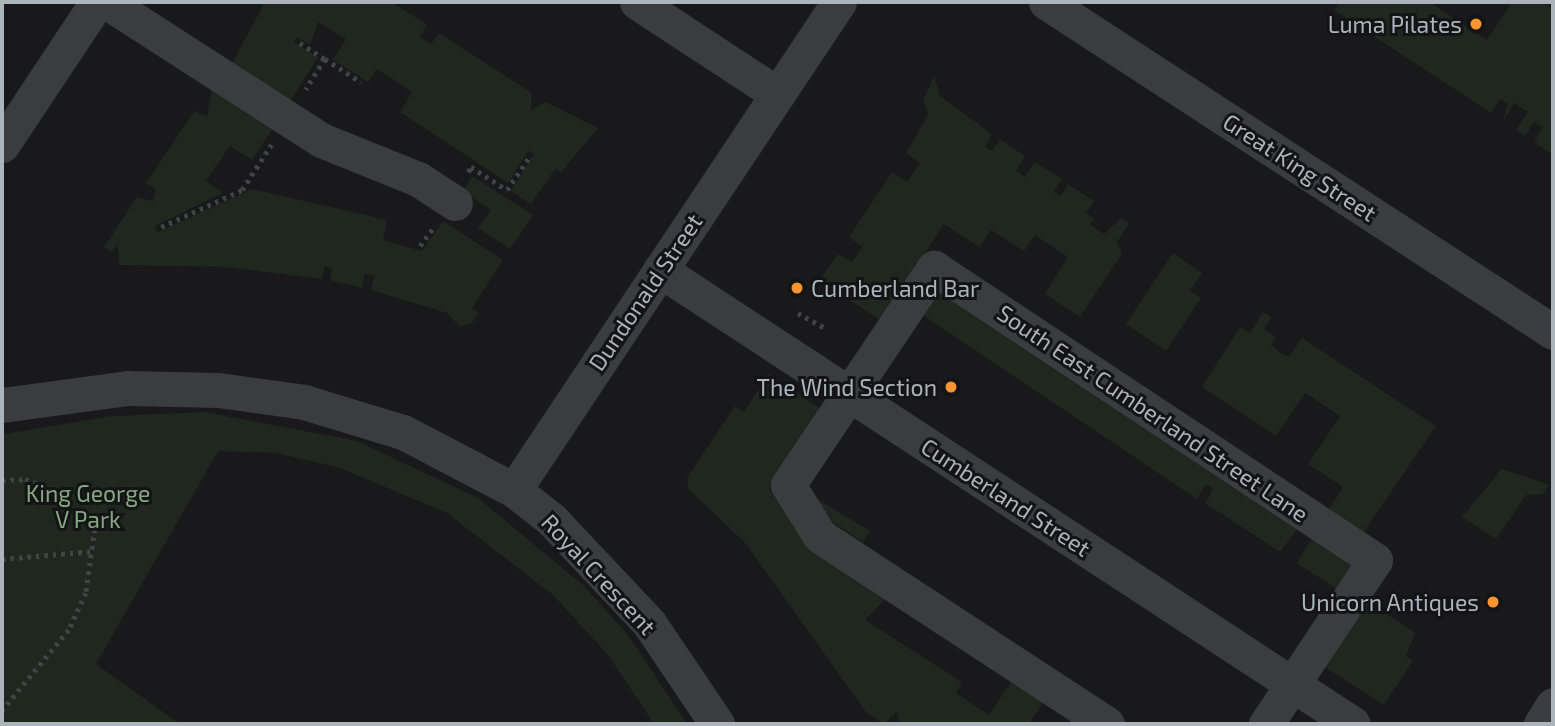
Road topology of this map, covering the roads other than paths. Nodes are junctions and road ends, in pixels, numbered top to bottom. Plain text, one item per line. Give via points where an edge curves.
1 (97, 2) edge
2 (107, 2) edge
3 (637, 2) edge
4 (839, 2) edge
5 (1046, 2) edge
6 (777, 94) junction
7 (2, 145) edge
8 (455, 203) dead end
9 (660, 270) junction
10 (1553, 332) edge
11 (849, 394) junction
12 (2, 405) edge
13 (514, 489) junction
14 (1292, 685) junction
15 (1553, 705) edge
16 (717, 724) edge
17 (1107, 724) edge
18 (1266, 724) edge
19 (1353, 724) edge
20 (1541, 724) edge

1 - 7 street
2 - 8 street via 321,139 418,179
3 - 6 street
4 - 6 street, Dundonald Street
5 - 10 street, Great King Street
6 - 9 street, Dundonald Street
9 - 11 street, Cumberland Street
9 - 13 street, Dundonald Street
11 - 14 street, Cumberland Street
11 - 14 street, South East Cumberland Street Lane via 934,268 1375,560
11 - 17 street via 788,485 820,536
12 - 13 street, Royal Crescent via 128,388 258,394 374,421
13 - 16 street, Royal Crescent via 617,586 675,658
14 - 18 street
14 - 19 street, Cumberland Street
15 - 20 street

